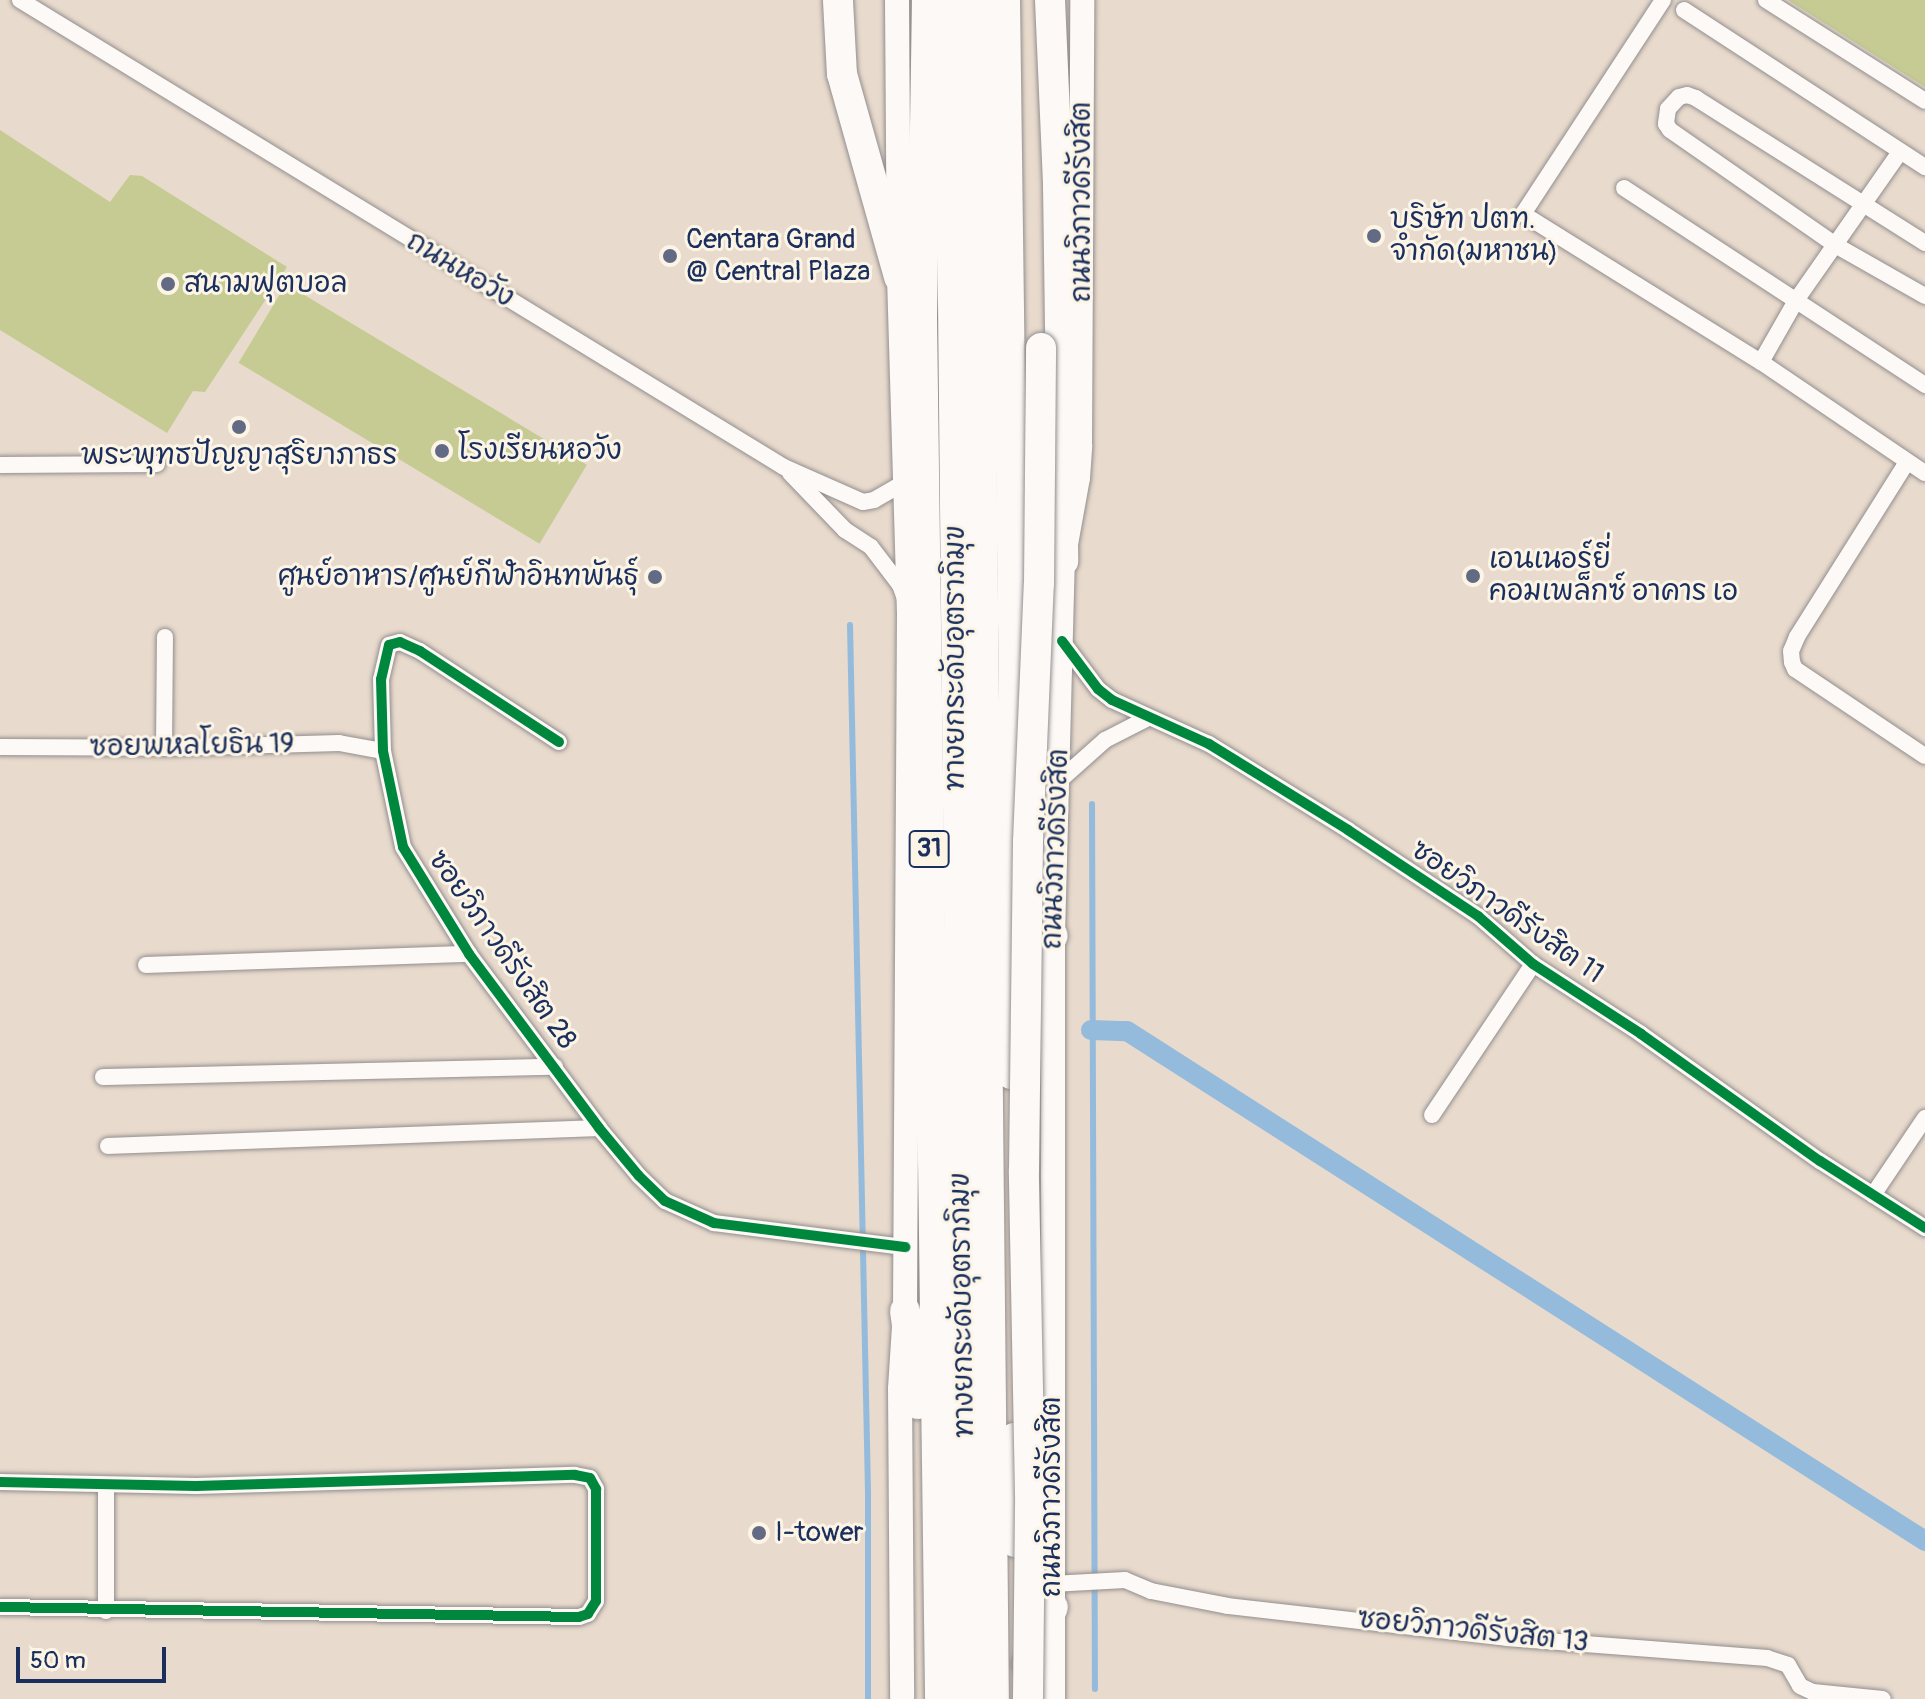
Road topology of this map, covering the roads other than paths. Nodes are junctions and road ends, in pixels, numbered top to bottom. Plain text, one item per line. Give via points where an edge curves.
1 (20, 0) edge
2 (897, 0) edge
3 (919, 0) edge
4 (927, 0) edge
5 (950, 0) edge
6 (977, 0) edge
7 (1005, 0) edge
8 (1031, 0) edge
9 (1050, 0) edge
10 (1082, 0) edge
11 (1663, 0) edge
12 (1766, 0) edge
13 (838, 1) edge
14 (1684, 10) dead end
15 (927, 99) junction
16 (1925, 101) edge
17 (1900, 152) junction
18 (1925, 167) edge
19 (1624, 188) dead end
20 (1863, 204) junction
21 (1925, 243) edge
22 (1837, 246) junction
23 (899, 277) junction
24 (1925, 296) edge
25 (1797, 299) junction
26 (1761, 362) junction
27 (1925, 385) edge
28 (1907, 462) junction
29 (157, 464) dead end
30 (0, 465) edge
31 (784, 467) junction
32 (1925, 473) edge
33 (907, 481) junction
34 (1063, 561) junction
35 (909, 612) junction
36 (165, 637) dead end
37 (1062, 641) junction
38 (1148, 718) junction
39 (559, 742) dead end
40 (0, 747) edge
41 (164, 748) junction
42 (383, 751) junction
43 (1925, 756) edge
44 (1059, 781) junction
45 (1009, 902) junction
46 (1053, 936) junction
47 (469, 954) junction
48 (1533, 964) junction
49 (146, 965) dead end
50 (555, 1067) junction
51 (103, 1077) dead end
52 (1432, 1115) dead end
53 (1925, 1118) edge
54 (599, 1128) junction
55 (108, 1146) dead end
56 (1873, 1195) junction
57 (1925, 1228) edge
58 (905, 1247) junction
59 (905, 1311) junction
60 (0, 1482) edge
61 (106, 1486) junction
62 (1052, 1595) junction
63 (0, 1607) edge
64 (106, 1611) junction
65 (1014, 1696) edge
66 (902, 1699) edge
67 (927, 1699) edge
68 (940, 1699) edge
69 (967, 1699) edge
70 (1053, 1699) edge
71 (1883, 1699) edge

1 - 31 street, ถนนหอวัง
2 - 23 main road, 31
3 - 15 highway
4 - 15 highway, 31
5 - 69 highway, ทางยกระดับอุตราภิมุข / 31
6 - 65 highway, ทางยกระดับอุตราภิมุข / 31
7 - 45 highway, ถนนวิภาวดีรังสิต via 1014,696
8 - 65 highway, bridge via 1041,348 1024,1170 1030,1494
9 - 34 highway
10 - 34 main road, ถนนวิภาวดีรังสิต via 1080,446
11 - 26 street via 1523,214
12 - 16 street
13 - 23 highway via 842,74 852,122
14 - 17 street
15 - 68 highway, 31 via 922,318
17 - 18 street
17 - 20 street
19 - 25 street
20 - 21 street
20 - 22 street
20 - 22 street via 1696,98 1679,97 1668,109 1670,130
22 - 24 street
22 - 25 street
23 - 33 main road, 31
25 - 26 street
25 - 27 street
26 - 28 street
28 - 32 street
28 - 43 street via 1791,651 1795,669
29 - 30 street
31 - 33 street, ถนนหอวัง via 863,502
31 - 35 street via 845,530 871,547 900,585
33 - 35 main road, 31
34 - 37 main road, ถนนวิภาวดีรังสิต
35 - 58 main road, 31
36 - 41 street
37 - 38 street, ซอยวิภาวดีรังสิต 11 via 1098,689
37 - 44 main road, ถนนวิภาวดีรังสิต
38 - 44 street via 1105,740
38 - 48 street, ซอยวิภาวดีรังสิต 11 via 1209,744 1348,830 1478,916
39 - 42 street, ซอยวิภาวดีรังสิต 28 via 400,642 389,645 383,660
40 - 41 street, ซอยพหลโยธิน 19
41 - 42 street, ซอยพหลโยธิน 19 via 339,743
42 - 47 street, ซอยวิภาวดีรังสิต 28 via 403,847
44 - 46 main road, ถนนวิภาวดีรังสิต
45 - 46 highway
45 - 65 highway, ถนนวิภาวดีรังสิต
46 - 62 main road, ถนนวิภาวดีรังสิต
47 - 49 street
47 - 50 street, ซอยวิภาวดีรังสิต 28
48 - 52 street
48 - 56 street, ซอยวิภาวดีรังสิต 11
50 - 51 street
50 - 54 street, ซอยวิภาวดีรังสิต 28
53 - 56 street
54 - 55 street
54 - 58 street, ซอยวิภาวดีรังสิต 28 via 639,1176 685,1212 750,1230
56 - 57 street, ซอยวิภาวดีรังสิต 11
58 - 59 main road, 31
59 - 66 main road, 31 via 900,1389
59 - 67 highway via 920,1423
60 - 61 street
61 - 64 street
61 - 64 street via 583,1476 596,1489 596,1601 588,1614 570,1618
62 - 65 highway
62 - 70 main road, ถนนวิภาวดีรังสิต
62 - 71 street, ซอยวิภาวดีรังสิต 13 via 1079,1580 1125,1580 1151,1591 1228,1606 1507,1638 1767,1658 1788,1665 1800,1686 1813,1692
63 - 64 street

